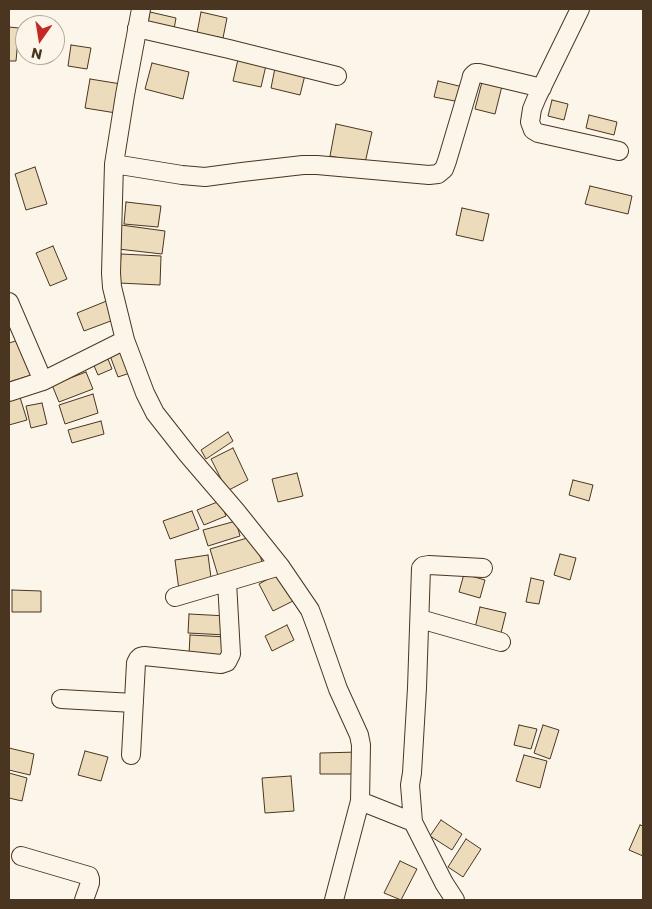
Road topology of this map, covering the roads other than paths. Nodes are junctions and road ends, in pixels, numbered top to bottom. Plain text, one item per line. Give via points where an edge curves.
1 (141, 9) edge
2 (580, 9) edge
3 (137, 28) junction
4 (337, 76) dead end
5 (542, 88) junction
6 (619, 151) dead end
7 (114, 164) junction
8 (9, 302) edge
9 (125, 340) junction
10 (43, 381) junction
11 (9, 392) edge
12 (280, 566) junction
13 (483, 568) dead end
14 (227, 582) junction
15 (175, 597) dead end
16 (420, 620) junction
17 (501, 642) dead end
18 (61, 699) dead end
19 (134, 703) junction
20 (131, 755) dead end
21 (360, 801) junction
22 (413, 822) junction
23 (21, 856) dead end
24 (85, 900) edge
25 (334, 900) edge
26 (456, 900) edge

1 - 3 street
2 - 5 street
3 - 4 street
3 - 7 street
5 - 6 street via 532,109 532,130
5 - 7 street via 475,73 447,161 438,174 317,165 205,177
7 - 9 street via 111,274
8 - 10 street
9 - 10 street
9 - 12 street via 156,413
10 - 11 street
12 - 14 street
12 - 21 street via 310,610 358,735 361,745
13 - 16 street via 423,566
14 - 15 street
14 - 19 street via 231,654 227,662 140,656 136,663
16 - 17 street
16 - 22 street via 410,786
18 - 19 street
19 - 20 street
21 - 22 street
21 - 25 street
22 - 26 street
23 - 24 street via 89,876

